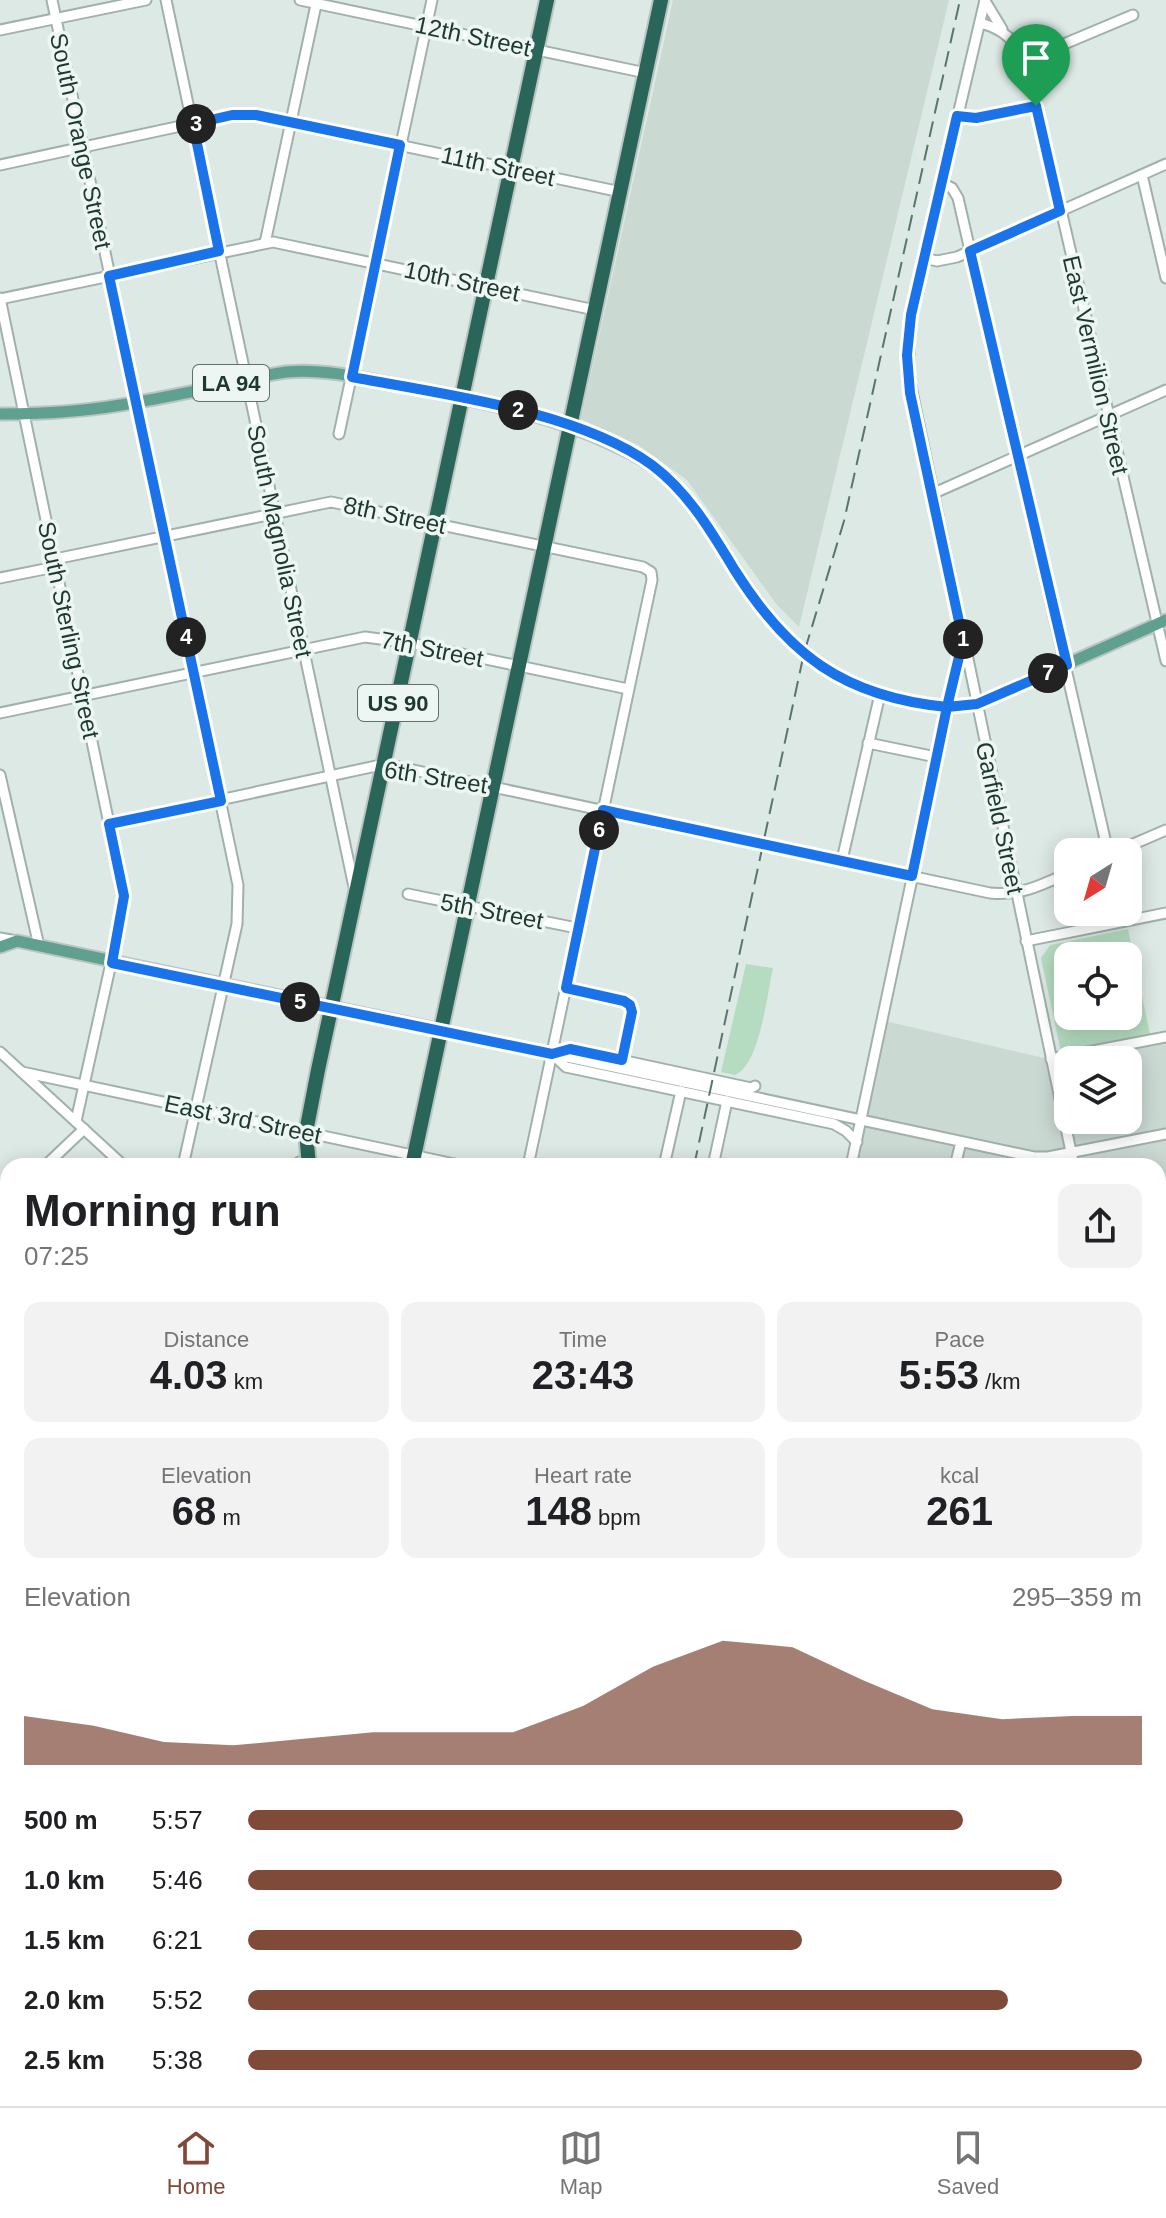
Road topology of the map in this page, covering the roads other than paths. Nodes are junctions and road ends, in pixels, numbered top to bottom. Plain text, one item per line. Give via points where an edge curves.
1 (52, 0) edge
2 (146, 0) edge
3 (166, 0) edge
4 (300, 0) edge
5 (432, 0) edge
6 (547, 0) edge
7 (661, 0) edge
8 (985, 1) edge
9 (317, 2) edge
10 (1133, 15) dead end
11 (56, 19) junction
12 (980, 23) junction
13 (426, 26) junction
14 (1002, 29) junction
15 (0, 30) edge
16 (536, 50) junction
17 (1026, 60) junction
18 (646, 73) junction
19 (1036, 106) junction
20 (957, 116) junction
21 (290, 122) junction
22 (193, 124) junction
23 (400, 145) junction
24 (82, 149) junction
25 (1166, 164) edge
26 (0, 165) edge
27 (511, 168) junction
28 (1142, 175) junction
29 (941, 183) junction
30 (621, 192) junction
31 (1060, 211) junction
32 (265, 243) junction
33 (219, 251) junction
34 (970, 251) junction
35 (924, 258) junction
36 (375, 263) junction
37 (109, 276) junction
38 (1166, 278) edge
39 (486, 286) junction
40 (0, 298) edge
41 (595, 310) junction
42 (352, 377) junction
43 (247, 380) junction
44 (1166, 390) edge
45 (462, 398) junction
46 (136, 402) junction
47 (0, 414) edge
48 (24, 414) junction
49 (1108, 415) junction
50 (570, 426) junction
51 (339, 434) dead end
52 (1018, 456) junction
53 (932, 494) junction
54 (275, 513) junction
55 (435, 524) junction
56 (164, 536) junction
57 (545, 546) junction
58 (55, 563) junction
59 (0, 578) edge
60 (1162, 622) edge
61 (963, 640) junction
62 (410, 643) junction
63 (303, 650) junction
64 (1166, 661) edge
65 (1067, 665) junction
66 (519, 666) junction
67 (193, 671) junction
68 (628, 689) junction
69 (880, 694) junction
70 (83, 695) junction
71 (977, 704) junction
72 (947, 707) junction
73 (0, 713) edge
74 (868, 743) junction
75 (936, 757) junction
76 (385, 764) junction
77 (0, 775) edge
78 (330, 778) junction
79 (493, 786) junction
80 (221, 801) junction
81 (603, 810) junction
82 (109, 824) junction
83 (1166, 830) edge
84 (1105, 838) edge
85 (1142, 840) edge
86 (842, 860) junction
87 (912, 876) junction
88 (1054, 879) edge
89 (355, 894) junction
90 (408, 894) dead end
91 (1016, 894) junction
92 (467, 906) junction
93 (1166, 913) edge
94 (577, 928) junction
95 (0, 938) edge
96 (17, 941) junction
97 (1026, 941) junction
98 (39, 946) junction
99 (0, 947) edge
100 (112, 963) junction
101 (222, 986) junction
102 (566, 988) junction
103 (331, 1008) junction
104 (441, 1030) junction
105 (1166, 1037) edge
106 (0, 1052) edge
107 (552, 1054) junction
108 (1051, 1059) junction
109 (622, 1060) junction
110 (22, 1072) junction
111 (84, 1085) junction
112 (755, 1086) dead end
113 (681, 1091) junction
114 (727, 1101) junction
115 (195, 1109) junction
116 (76, 1121) junction
117 (861, 1121) junction
118 (84, 1129) junction
119 (306, 1132) junction
120 (1166, 1134) edge
121 (857, 1142) junction
122 (961, 1142) junction
123 (1071, 1153) junction
124 (53, 1158) edge
125 (115, 1158) edge
126 (185, 1158) edge
127 (303, 1158) edge
128 (403, 1158) edge
129 (415, 1158) edge
130 (530, 1158) edge
131 (666, 1158) edge
132 (715, 1158) edge
133 (853, 1158) edge
134 (957, 1158) edge
135 (1072, 1158) edge

1 - 11 street, South Orange Street
2 - 11 street
3 - 22 street, South Magnolia Street
4 - 9 street, 12th Street
5 - 13 street
6 - 16 highway, US 90
7 - 18 highway
8 - 12 street, Garfield Street
8 - 14 street, East Vermilion Street
9 - 13 street, 12th Street
9 - 21 street
10 - 17 street
11 - 15 street
11 - 24 street, South Orange Street
12 - 14 street
12 - 20 street, Garfield Street
13 - 16 street, 12th Street
13 - 23 street
14 - 17 street, East Vermilion Street
16 - 18 street, 12th Street
16 - 27 highway, US 90
17 - 19 street, East Vermilion Street
18 - 30 highway
19 - 20 street via 976,118
19 - 31 street, East Vermilion Street
20 - 29 street, Garfield Street
21 - 22 street, 11th Street via 242,114
21 - 23 street, 11th Street
21 - 32 street
22 - 24 street, 11th Street
22 - 33 street, South Magnolia Street
23 - 27 street, 11th Street
23 - 36 street
24 - 26 street, 11th Street
24 - 37 street, South Orange Street
25 - 28 street
27 - 30 street, 11th Street
27 - 39 highway, US 90
28 - 31 street
28 - 38 street
29 - 34 street via 956,192
29 - 35 street, Garfield Street
30 - 41 highway
31 - 34 street
31 - 49 street, East Vermilion Street
32 - 33 street, 10th Street
32 - 36 street, 10th Street
33 - 37 street, 10th Street
33 - 43 street, South Magnolia Street
34 - 35 street via 943,261
34 - 52 street
35 - 53 street, Garfield Street via 907,355
36 - 39 street, 10th Street
36 - 42 street
37 - 40 street, 10th Street
37 - 46 street, South Orange Street
39 - 41 street, 10th Street
39 - 45 highway, US 90
40 - 48 street, South Sterling Street
41 - 50 highway
42 - 43 main road, LA 94 via 312,371
42 - 45 main road, LA 94
42 - 51 street
43 - 46 main road, LA 94
43 - 54 street, South Magnolia Street
44 - 49 street
45 - 50 main road
45 - 55 highway, US 90
46 - 48 main road, LA 94
46 - 56 street, South Orange Street
47 - 48 main road, LA 94
48 - 58 street, South Sterling Street
49 - 52 street
49 - 60 street, East Vermilion Street
50 - 57 highway
50 - 69 main road via 638,457 670,480 782,634 834,675
52 - 53 street
52 - 65 street
53 - 61 street, Garfield Street
54 - 55 street, 8th Street via 331,502
54 - 56 street, 8th Street
54 - 63 street, South Magnolia Street
55 - 57 street, 8th Street
55 - 62 highway, US 90
56 - 58 street, 8th Street
56 - 67 street, South Orange Street
57 - 66 highway
57 - 68 street, 8th Street via 651,572
58 - 59 street, 8th Street
58 - 70 street, South Sterling Street
60 - 64 street, East Vermilion Street
60 - 65 main road
61 - 71 street, Garfield Street
61 - 72 street
62 - 63 street, 7th Street via 365,637
62 - 66 street, 7th Street
62 - 76 highway, US 90
63 - 67 street, 7th Street
63 - 78 street, South Magnolia Street
65 - 71 main road
65 - 84 street
66 - 68 street, 7th Street
66 - 79 highway
67 - 70 street, 7th Street
67 - 80 street, South Orange Street
68 - 81 street
69 - 72 main road
69 - 74 street
70 - 73 street, 7th Street
70 - 82 street, South Sterling Street
71 - 72 main road
71 - 91 street, Garfield Street
72 - 75 street
74 - 75 street
74 - 86 street
75 - 87 street
76 - 78 street, 6th Street
76 - 79 street, 6th Street
76 - 89 highway, US 90
77 - 98 street
78 - 80 street, 6th Street
78 - 89 street, South Magnolia Street
79 - 81 street, 6th Street
79 - 92 highway
80 - 82 street, 6th Street
80 - 101 street, South Orange Street via 239,909
81 - 86 street, 6th Street
81 - 94 street
82 - 100 street, South Sterling Street via 124,896
83 - 85 street
86 - 87 street, 6th Street
87 - 91 street, 6th Street
87 - 117 street
88 - 91 street
89 - 103 highway, US 90
90 - 92 street, 5th Street
91 - 97 street, Garfield Street
92 - 94 street, 5th Street
92 - 104 highway
93 - 97 street
94 - 102 street
95 - 96 street
96 - 98 main road
96 - 99 main road
97 - 108 street, Garfield Street
98 - 100 main road
100 - 101 main road
100 - 111 street, South Sterling Street
101 - 103 main road
101 - 115 street, South Orange Street
102 - 107 street
102 - 109 street via 630,1005
103 - 104 main road
103 - 119 highway, US 90
104 - 107 street
104 - 129 highway
105 - 108 street
106 - 110 street
107 - 109 street via 570,1049
107 - 113 street via 566,1067
107 - 117 street
107 - 130 street
108 - 123 street, Garfield Street
109 - 112 street
110 - 111 street, East 3rd Street
110 - 116 street
111 - 115 street, East 3rd Street
111 - 116 street, South Sterling Street
113 - 114 street
113 - 131 street
114 - 121 street via 834,1124
114 - 132 street
115 - 119 street, East 3rd Street
115 - 126 street, South Orange Street
116 - 118 street
117 - 121 street
117 - 122 street
118 - 124 street
118 - 125 street
119 - 127 highway, US 90
119 - 128 street, East 3rd Street
120 - 123 street
121 - 133 street
122 - 123 street via 1038,1158
122 - 134 street
123 - 135 street, Garfield Street

